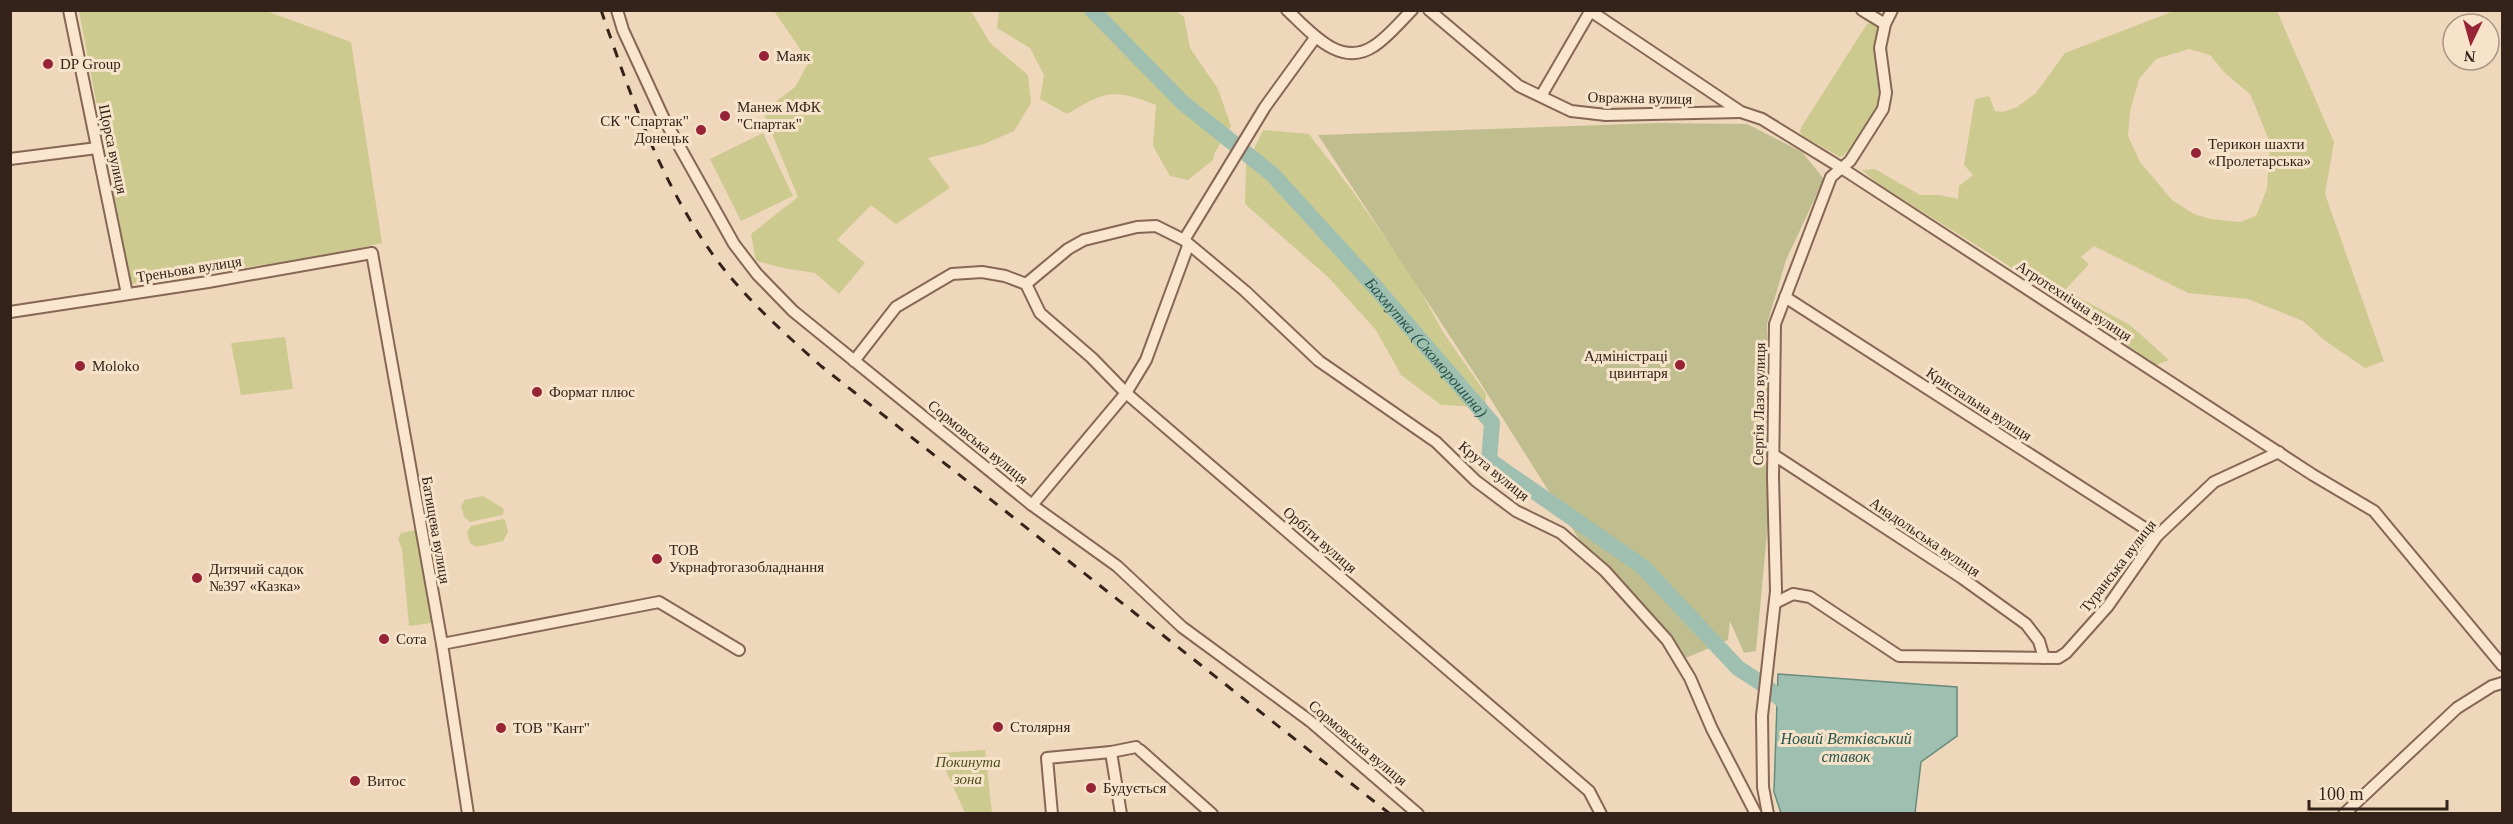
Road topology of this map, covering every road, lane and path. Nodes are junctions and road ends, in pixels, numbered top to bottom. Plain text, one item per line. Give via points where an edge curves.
1 (69, 10) edge
2 (617, 10) edge
3 (1287, 10) edge
4 (1412, 10) edge
5 (1429, 10) edge
6 (1862, 10) edge
7 (1892, 10) edge
8 (1590, 11) edge
9 (1885, 24) junction
10 (1312, 34) junction
11 (1541, 96) junction
12 (1741, 112) junction
13 (97, 148) junction
14 (10, 159) edge
15 (1840, 167) junction
16 (1186, 243) junction
17 (372, 253) joint
18 (1026, 284) junction
19 (127, 294) junction
20 (1785, 297) junction
21 (10, 312) edge
22 (854, 361) junction
23 (1126, 393) junction
24 (2279, 452) junction
25 (1774, 455) junction
26 (1032, 505) junction
27 (2157, 536) junction
28 (1775, 603) junction
29 (442, 644) junction
30 (739, 650) dead end
31 (2044, 658) junction
32 (2502, 665) edge
33 (2502, 683) edge
34 (1111, 752) junction
35 (468, 813) edge
36 (1052, 813) edge
37 (1120, 813) edge
38 (1212, 813) edge
39 (1418, 813) edge
40 (1601, 813) edge
41 (1756, 813) edge
42 (1768, 813) edge
43 (2344, 813) edge

1 - 13 street, Щорса вулиця
2 - 22 street, Сормовська вулиця via 663,119 734,244 780,299
3 - 10 street
4 - 10 street via 1364,52 1346,53
5 - 11 street, Овражна вулиця via 1520,86
6 - 9 street
7 - 9 street, Сергія Лазо вулиця
8 - 11 street
8 - 12 street, Агротехнічна вулиця
9 - 15 street, Сергія Лазо вулиця via 1880,48 1886,93 1883,109 1850,161
10 - 16 street
11 - 12 street, Овражна вулиця via 1571,111 1606,115
12 - 15 street, Агротехнічна вулиця via 1762,119
13 - 14 street
13 - 19 street, Щорса вулиця
15 - 20 street, Сергія Лазо вулиця via 1831,177
15 - 24 street, Агротехнічна вулиця
16 - 18 street, Крута вулиця via 1156,225 1084,240
16 - 23 street via 1146,360
16 - 41 street, Крута вулиця via 1245,291 1319,361 1436,442 1476,481 1516,511 1561,533 1605,571 1667,640 1690,678
17 - 19 street, Треньова вулиця
17 - 29 street, Батищева вулиця
18 - 22 street via 1005,276 952,274 896,307
18 - 23 street, Орбіти вулиця via 1040,313
19 - 21 street, Треньова вулиця
20 - 25 street, Сергія Лазо вулиця via 1775,324
20 - 27 street, Кристальна вулиця
22 - 26 street, Сормовська вулиця
23 - 26 street
23 - 40 street, Орбіти вулиця via 1589,791
24 - 27 street, Туранська вулиця via 2214,482
24 - 32 street, Агротехнічна вулиця via 2374,511
25 - 28 street, Сергія Лазо вулиця
25 - 31 street, Анадольська вулиця via 2026,624 2039,641
26 - 39 street, Сормовська вулиця via 1117,566 1182,627 1310,721
27 - 31 street, Туранська вулиця via 2108,606 2066,653 2058,658
28 - 31 street via 1793,594 1810,597 1899,656
28 - 42 street, Сергія Лазо вулиця via 1762,716 1762,787
29 - 30 street via 659,602
29 - 35 street, Батищева вулиця
33 - 43 street via 2457,708
34 - 36 street via 1047,758
34 - 37 street
34 - 38 street via 1138,748

